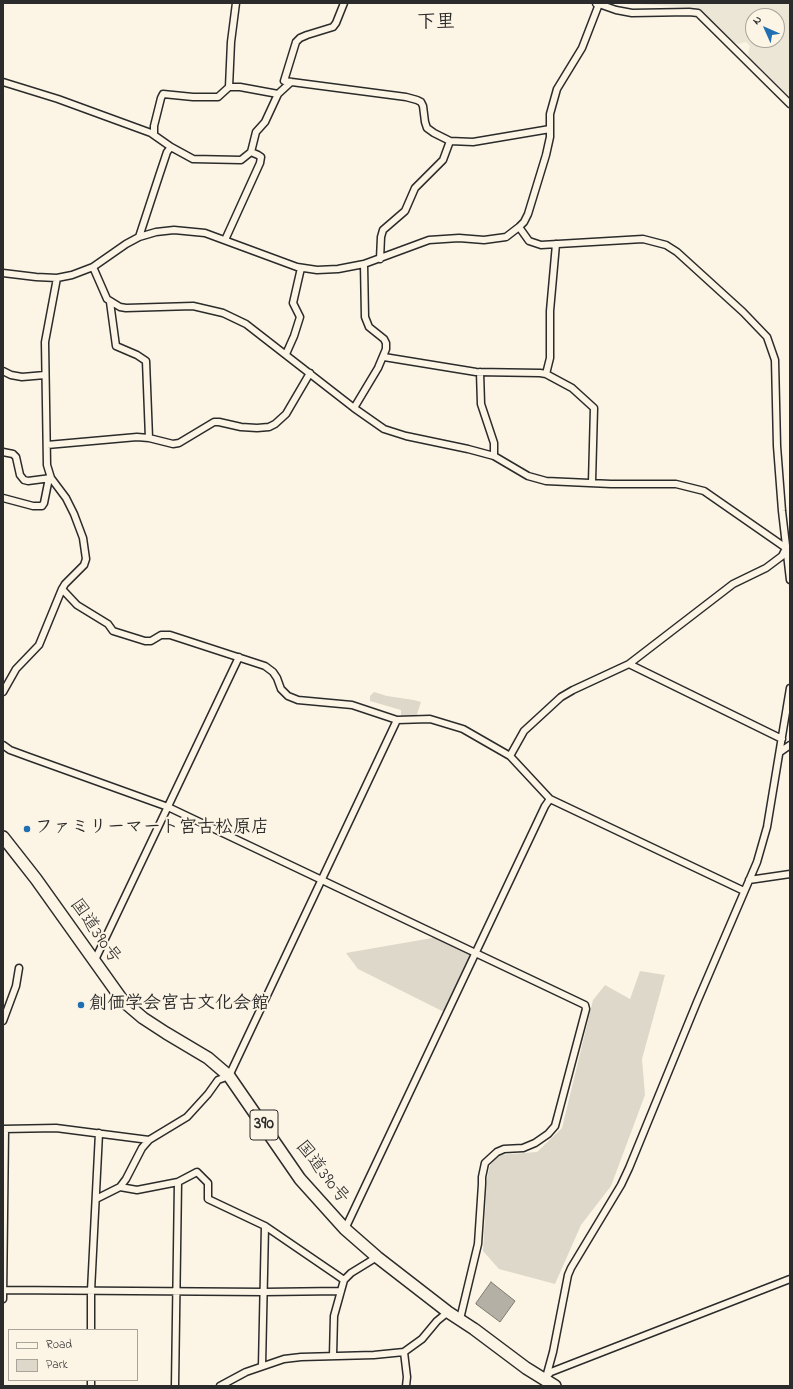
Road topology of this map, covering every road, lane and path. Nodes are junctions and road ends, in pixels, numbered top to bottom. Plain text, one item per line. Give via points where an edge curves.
1 (236, 3) edge
2 (344, 3) edge
3 (598, 3) edge
4 (3, 82) edge
5 (291, 82) junction
6 (229, 87) junction
7 (278, 94) junction
8 (790, 104) edge
9 (550, 129) junction
10 (154, 134) junction
11 (450, 141) junction
12 (171, 147) junction
13 (251, 152) junction
14 (519, 227) junction
15 (140, 237) junction
16 (225, 240) junction
17 (556, 244) junction
18 (380, 259) junction
19 (364, 264) junction
20 (93, 267) junction
21 (302, 268) junction
22 (3, 273) edge
23 (57, 278) junction
24 (110, 302) junction
25 (286, 354) junction
26 (384, 357) junction
27 (3, 371) edge
28 (480, 372) junction
29 (310, 373) junction
30 (546, 374) junction
31 (45, 375) junction
32 (354, 408) junction
33 (149, 438) junction
34 (47, 445) junction
35 (3, 452) edge
36 (494, 456) junction
37 (50, 478) junction
38 (592, 482) junction
39 (3, 498) edge
40 (788, 551) edge
41 (790, 580) edge
42 (62, 589) junction
43 (239, 657) junction
44 (629, 664) junction
45 (790, 688) edge
46 (3, 692) edge
47 (398, 720) junction
48 (782, 739) junction
49 (3, 745) edge
50 (790, 745) edge
51 (780, 752) junction
52 (510, 756) junction
53 (550, 799) junction
54 (168, 807) junction
55 (3, 837) edge
56 (3, 845) edge
57 (17, 853) junction
58 (790, 874) edge
59 (321, 880) junction
60 (749, 880) junction
61 (744, 891) junction
62 (476, 953) junction
63 (94, 962) junction
64 (19, 968) dead end
65 (3, 1021) edge
66 (229, 1076) junction
67 (4, 1129) edge
68 (99, 1133) junction
69 (149, 1140) junction
70 (178, 1182) junction
71 (120, 1187) junction
72 (96, 1199) junction
73 (265, 1226) junction
74 (345, 1229) junction
75 (376, 1257) junction
76 (790, 1279) edge
77 (344, 1280) junction
78 (3, 1290) edge
79 (91, 1291) junction
80 (341, 1291) junction
81 (178, 1292) junction
82 (264, 1292) junction
83 (3, 1299) edge
84 (448, 1312) junction
85 (460, 1319) junction
86 (91, 1329) edge
87 (404, 1352) junction
88 (334, 1356) junction
89 (262, 1366) junction
90 (545, 1381) junction
91 (175, 1386) edge
92 (220, 1386) edge
93 (406, 1386) edge
94 (555, 1386) edge

1 - 6 street
2 - 5 street via 333,27 307,35 296,42 284,81
3 - 8 street via 632,13 698,13
3 - 9 street via 582,48 557,89 550,114
4 - 10 street
5 - 7 street
5 - 11 street via 406,96 418,100 423,106 427,128
6 - 7 street
6 - 10 street via 218,97 163,94
7 - 13 street via 265,122 256,132
9 - 11 street via 473,142
9 - 14 street via 548,146 528,214
10 - 12 street
11 - 18 street via 443,160 416,188 405,211 383,230
12 - 13 street via 193,159 241,160
12 - 15 street via 167,152
13 - 16 street via 261,157 260,163
14 - 17 street via 529,241 535,244
14 - 18 street via 506,237 491,240 429,240
15 - 16 street via 156,232 190,230
15 - 20 street
16 - 21 street
17 - 30 street via 550,311 550,358
17 - 40 street via 643,239 666,245 743,312 767,337 775,360 777,446
18 - 19 street
19 - 21 street via 327,270
19 - 26 street via 365,317 369,327 386,343
20 - 23 street
20 - 24 street
21 - 25 street via 293,303 300,317
22 - 23 street
23 - 31 street via 45,342
24 - 25 street via 126,308 193,306 210,309 246,324
24 - 33 street via 116,346 146,361
25 - 29 street
26 - 28 street
26 - 32 street
27 - 31 street via 22,377
28 - 30 street
28 - 36 street via 481,404 494,443
29 - 32 street
29 - 33 street via 286,414 269,427 241,427 214,422 179,443
30 - 38 street via 572,388 594,408
31 - 34 street
32 - 36 street via 377,425 394,432
33 - 34 street via 118,438
34 - 37 street
35 - 37 street via 16,456 20,475 24,480
36 - 38 street via 528,476 546,481
37 - 39 street via 42,506
37 - 42 street via 66,498 86,551 84,565
38 - 40 street via 676,484 704,491
40 - 41 street
40 - 44 street via 766,568 733,584
42 - 43 street via 77,605 108,624 113,631 145,641 151,641 161,635 170,635
42 - 46 street via 42,640 16,669
43 - 47 street via 265,666 273,672 284,694 298,700 352,705
43 - 54 street
44 - 48 street
44 - 52 street via 561,697 524,731
45 - 48 street
47 - 52 street via 430,719 448,724 463,729
47 - 59 street
48 - 51 street
49 - 54 street via 10,750
50 - 51 street
51 - 60 street via 763,844
52 - 53 street
53 - 61 street
53 - 62 street
54 - 59 street
54 - 63 street
55 - 57 highway, 国道390号 / 390
56 - 57 highway
57 - 63 highway, 国道390号 / 390
58 - 60 street
59 - 62 street
59 - 66 street
60 - 61 street
61 - 90 street via 629,1168 571,1268
62 - 74 street
62 - 85 street via 586,1008 552,1130 528,1147 504,1149 485,1163 478,1244
63 - 66 highway, 国道390号 / 390 via 134,1012 208,1058
64 - 65 street via 16,986
66 - 69 street via 218,1080 187,1117
66 - 74 highway, 国道390号 / 390 via 300,1179
67 - 68 street via 56,1128
67 - 78 street
68 - 69 street
68 - 72 street
69 - 71 street
70 - 71 street via 136,1190
70 - 73 street via 197,1172 208,1183 208,1199
70 - 81 street
71 - 72 street
72 - 79 street
73 - 77 street
73 - 82 street
74 - 75 highway, 国道390号 / 390
75 - 77 street
75 - 84 highway, 国道390号 / 390
76 - 90 street via 551,1372
77 - 80 street
78 - 79 street
78 - 83 street
79 - 81 street
79 - 86 street
80 - 82 street
80 - 88 street via 334,1316
81 - 82 street
81 - 91 street
82 - 89 street
84 - 85 highway, 国道390号 / 390
84 - 87 street via 422,1339
85 - 90 highway, 国道390号 / 390
87 - 88 street
87 - 93 street
88 - 89 street via 284,1359
89 - 92 street
90 - 94 highway, 国道390号 / 390

